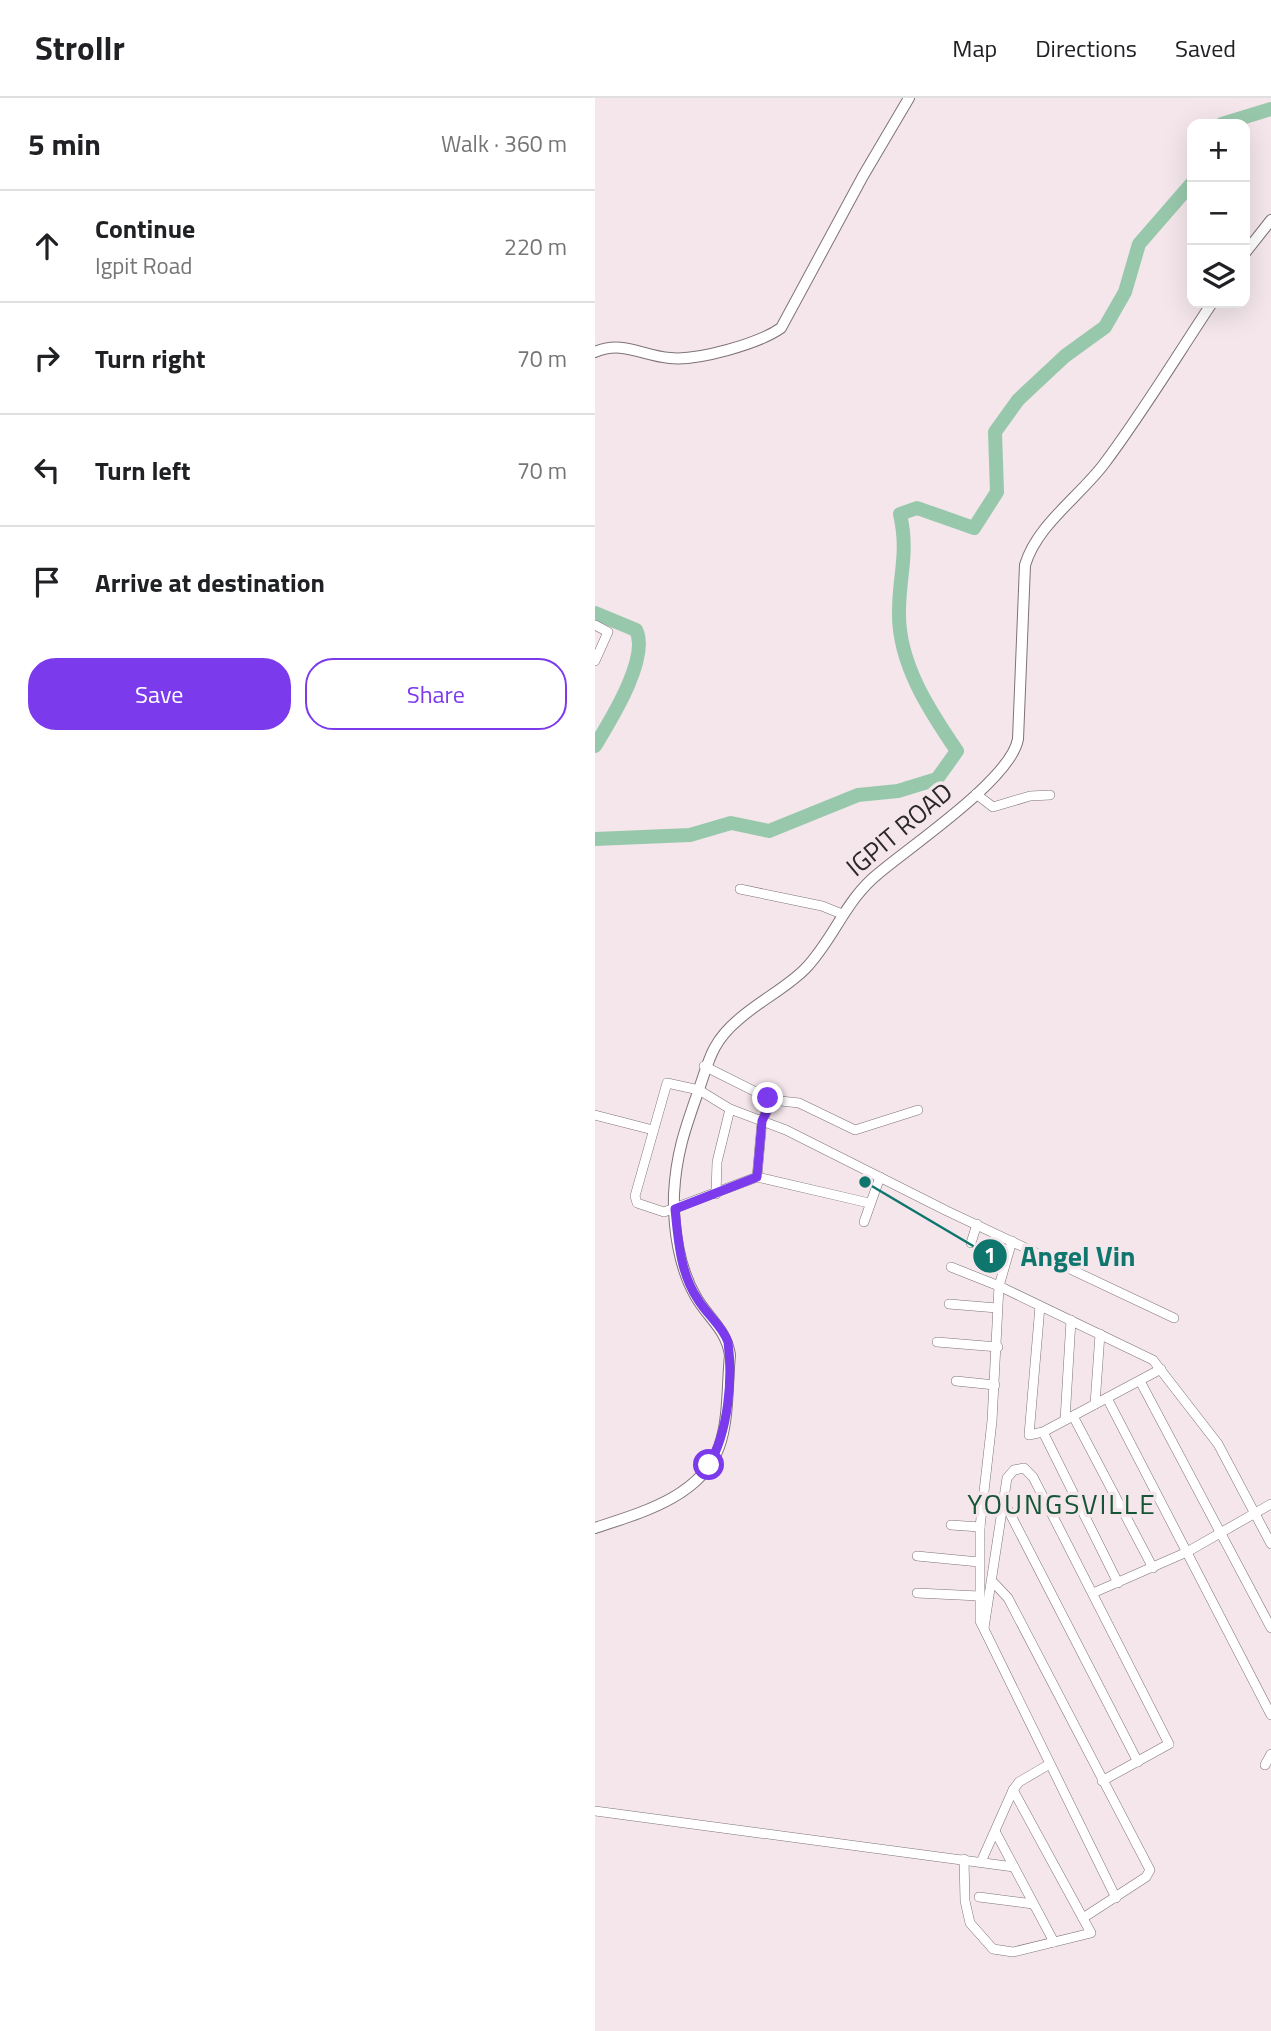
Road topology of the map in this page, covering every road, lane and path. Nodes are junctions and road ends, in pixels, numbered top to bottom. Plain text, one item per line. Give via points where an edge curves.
1 (909, 98) edge
2 (1271, 219) edge
3 (1250, 246) edge
4 (1209, 308) edge
5 (595, 352) edge
6 (595, 625) edge
7 (595, 661) edge
8 (976, 793) junction
9 (1051, 795) dead end
10 (740, 889) dead end
11 (842, 914) junction
12 (704, 1066) junction
13 (699, 1090) junction
14 (772, 1100) junction
15 (730, 1109) junction
16 (918, 1110) dead end
17 (595, 1115) edge
18 (762, 1121) junction
19 (653, 1129) junction
20 (757, 1177) junction
21 (880, 1177) junction
22 (716, 1194) junction
23 (869, 1203) junction
24 (675, 1209) junction
25 (864, 1222) dead end
26 (977, 1224) junction
27 (1011, 1241) junction
28 (971, 1243) dead end
29 (951, 1268) dead end
30 (999, 1286) junction
31 (949, 1304) dead end
32 (1040, 1306) junction
33 (997, 1308) junction
34 (1174, 1318) dead end
35 (1071, 1320) junction
36 (1100, 1334) junction
37 (937, 1342) dead end
38 (998, 1347) junction
39 (1161, 1369) junction
40 (956, 1381) dead end
41 (1140, 1381) junction
42 (995, 1385) junction
43 (1107, 1398) junction
44 (1095, 1404) junction
45 (1069, 1418) junction
46 (1043, 1432) junction
47 (1003, 1500) junction
48 (1271, 1504) edge
49 (1255, 1513) junction
50 (951, 1525) dead end
51 (980, 1527) junction
52 (595, 1528) edge
53 (1222, 1532) junction
54 (1271, 1544) edge
55 (1187, 1552) junction
56 (916, 1556) dead end
57 (979, 1562) junction
58 (1153, 1568) junction
59 (992, 1580) junction
60 (1118, 1583) junction
61 (917, 1593) dead end
62 (1093, 1593) junction
63 (979, 1596) junction
64 (1271, 1628) edge
65 (983, 1633) junction
66 (1271, 1715) edge
67 (1271, 1754) edge
68 (1138, 1762) junction
69 (1048, 1765) junction
70 (1265, 1765) dead end
71 (1103, 1781) junction
72 (1013, 1790) junction
73 (595, 1811) edge
74 (996, 1833) junction
75 (964, 1859) junction
76 (981, 1861) junction
77 (1014, 1867) junction
78 (979, 1896) dead end
79 (1116, 1898) junction
80 (1033, 1904) junction
81 (1083, 1918) junction
82 (1054, 1942) junction

1 - 5 street via 781,328 762,338 682,359 628,347
2 - 3 street
4 - 8 street, IGPIT ROAD via 1127,433 1086,488 1032,546 1025,565 1016,751
6 - 7 street via 608,632
8 - 9 street via 993,807
8 - 11 street, IGPIT ROAD via 868,882
10 - 11 street
11 - 12 street, IGPIT ROAD via 806,968 739,1019 710,1051
12 - 13 street, IGPIT ROAD
12 - 14 street
13 - 15 street
13 - 19 street via 667,1083
13 - 24 street, IGPIT ROAD via 678,1145
14 - 16 street via 799,1103 855,1130
14 - 18 street
15 - 18 street
15 - 22 street via 717,1163
17 - 19 street
18 - 20 street
18 - 21 street
19 - 24 street via 635,1199 659,1212
20 - 22 street
20 - 23 street
21 - 23 street
21 - 26 street
22 - 24 street
23 - 25 street
24 - 52 street, IGPIT ROAD via 685,1275 728,1342 720,1446 709,1465 672,1499
26 - 27 street
26 - 28 street
27 - 30 street
27 - 34 street
29 - 30 street
30 - 32 street
30 - 33 street
31 - 33 street
32 - 35 street
32 - 46 street via 1028,1434
33 - 38 street
35 - 36 street
35 - 45 street
36 - 39 street via 1153,1360
36 - 44 street
37 - 38 street
38 - 42 street
39 - 41 street
39 - 49 street via 1218,1444
40 - 42 street
41 - 43 street
41 - 53 street
42 - 51 street
43 - 44 street
43 - 55 street
44 - 45 street
45 - 46 street
45 - 58 street
46 - 60 street
47 - 59 street
47 - 62 street via 1010,1473 1019,1467 1028,1470
47 - 68 street
48 - 49 street
49 - 53 street
49 - 54 street
50 - 51 street
51 - 57 street
53 - 55 street
53 - 64 street
55 - 58 street
55 - 66 street
56 - 57 street
57 - 63 street
58 - 60 street
59 - 65 street
59 - 71 street via 1009,1598
60 - 62 street
61 - 63 street
62 - 68 street via 1169,1744
63 - 65 street
65 - 69 street
67 - 70 street
68 - 71 street
69 - 72 street
69 - 79 street
71 - 79 street via 1150,1870
72 - 74 street
72 - 81 street
73 - 75 street
74 - 76 street
74 - 77 street
75 - 76 street
75 - 82 street via 970,1923 993,1949 1013,1952
76 - 77 street
77 - 80 street
78 - 80 street
79 - 81 street
80 - 82 street
81 - 82 street via 1089,1936

